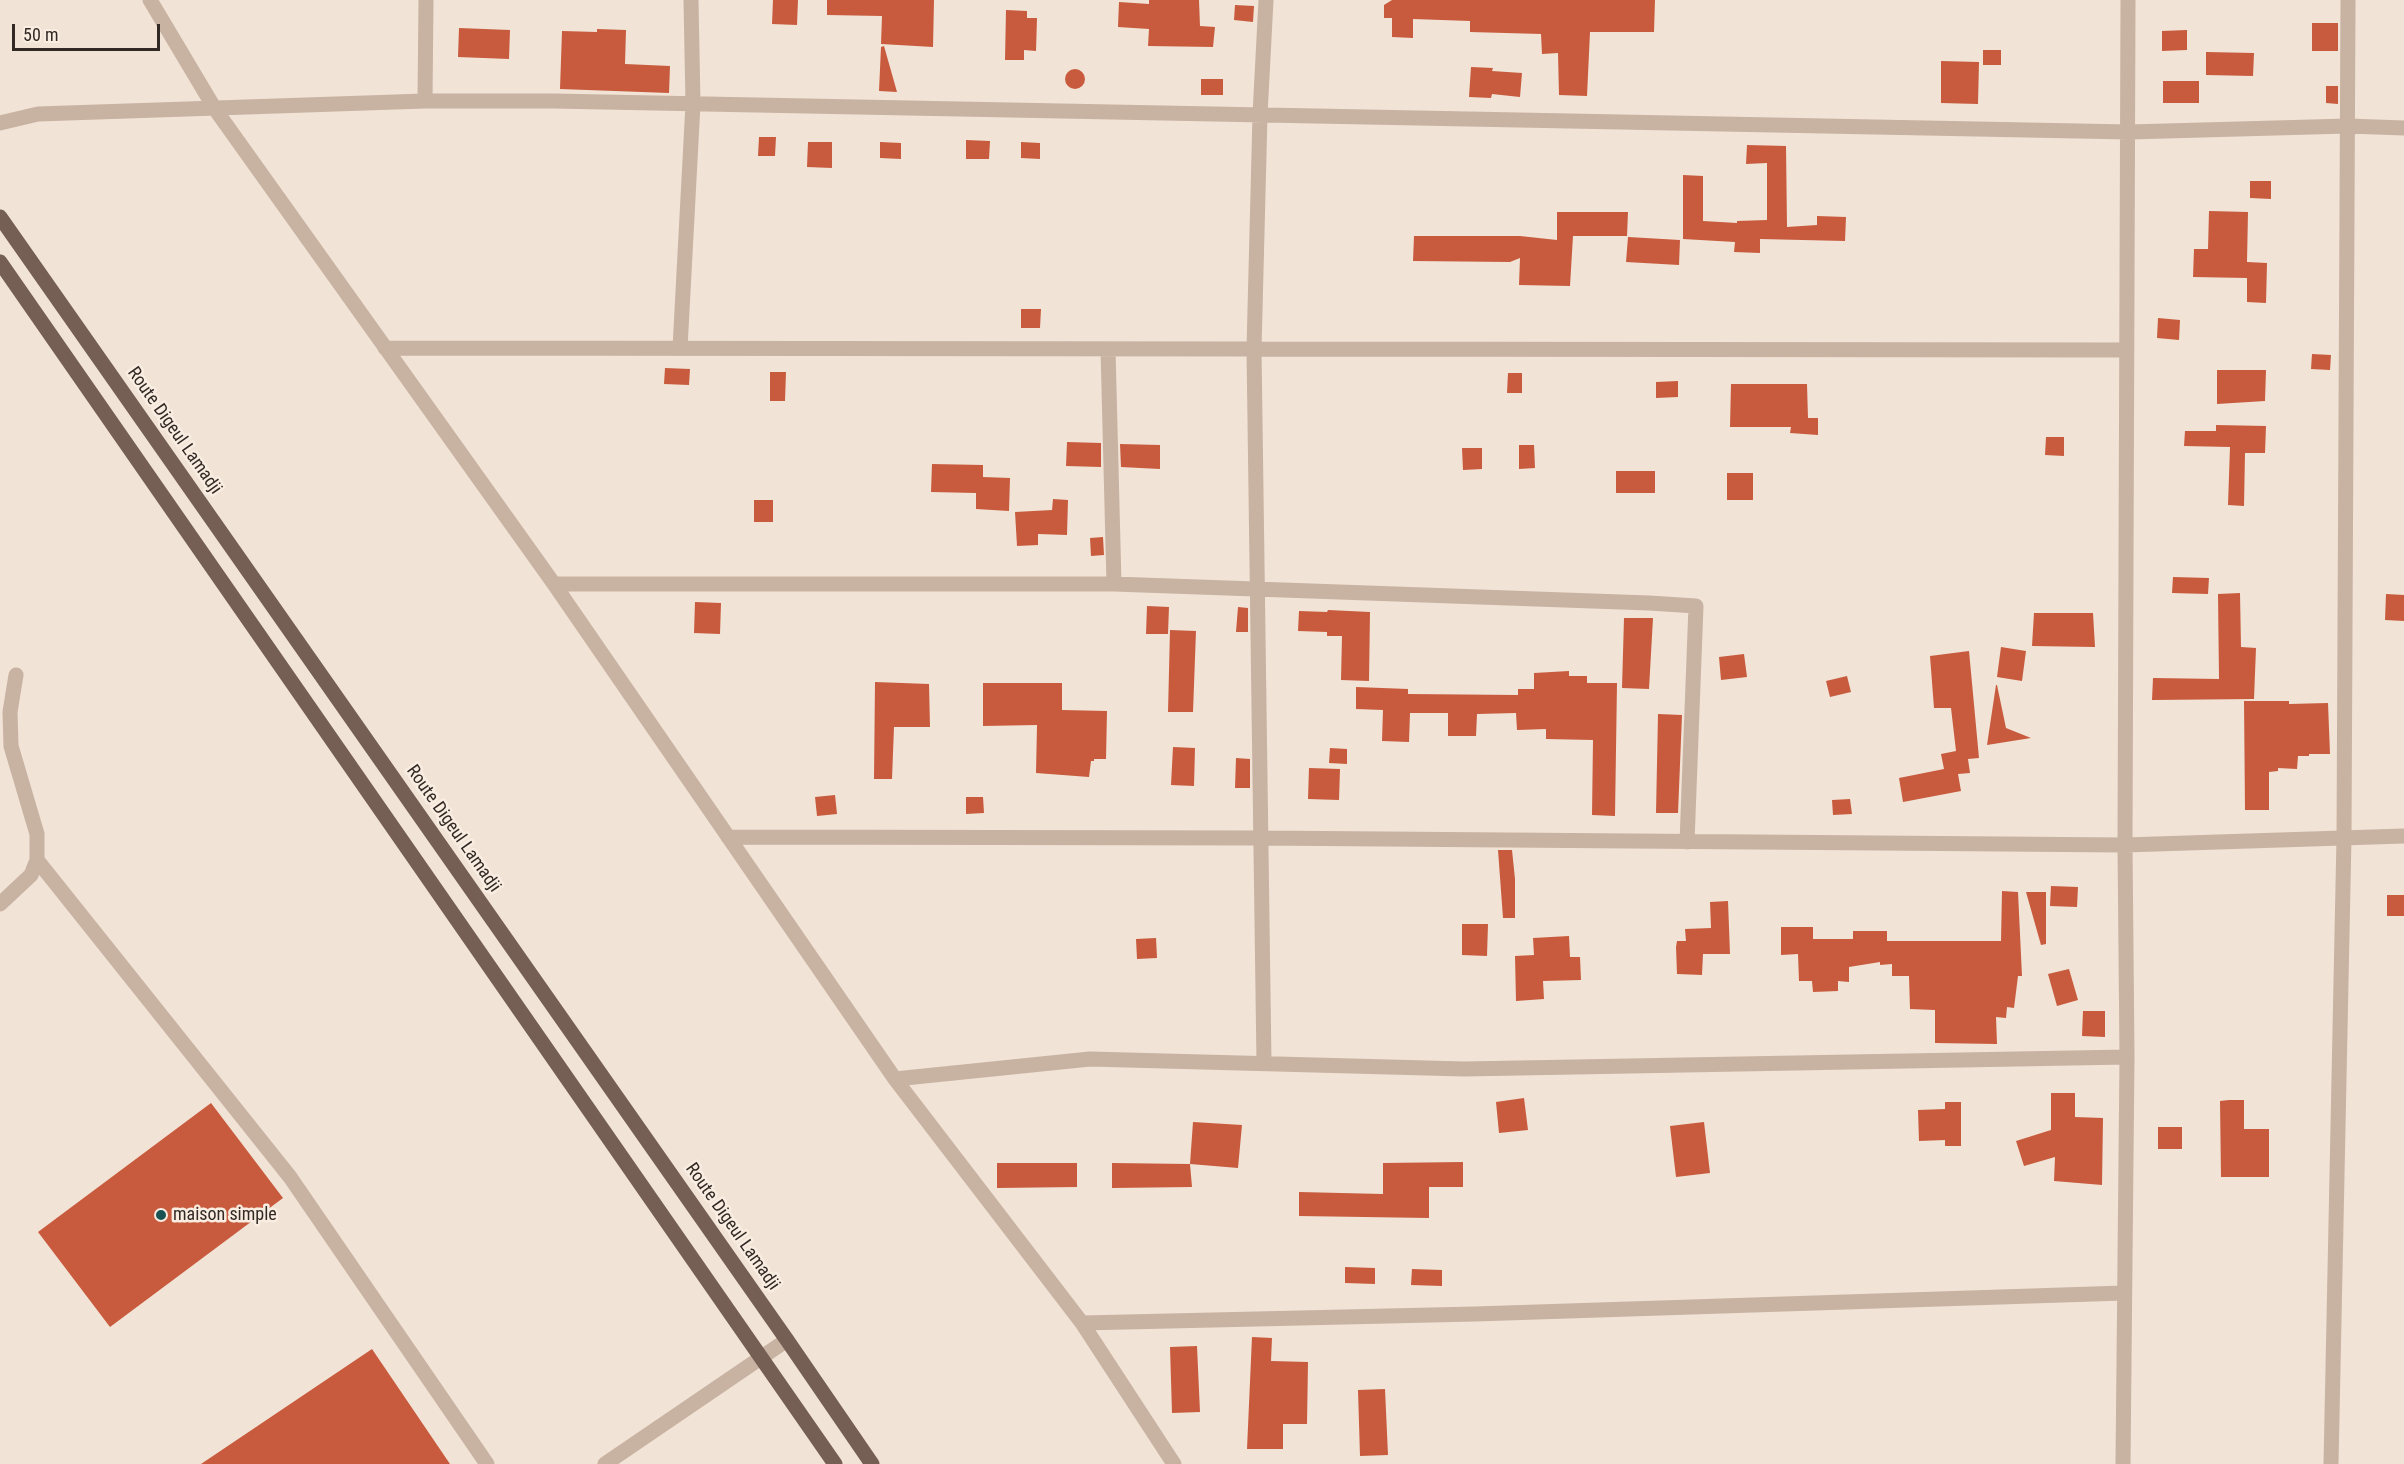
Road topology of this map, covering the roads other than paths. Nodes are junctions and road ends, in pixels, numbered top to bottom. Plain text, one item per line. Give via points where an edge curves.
1 (150, 0) edge
2 (426, 0) edge
3 (691, 0) edge
4 (1266, 0) edge
5 (2128, 0) edge
6 (2348, 0) edge
7 (425, 101) junction
8 (693, 104) junction
9 (215, 109) junction
10 (1260, 115) junction
11 (0, 123) edge
12 (2348, 126) junction
13 (2404, 128) edge
14 (2129, 132) junction
15 (0, 217) edge
16 (0, 262) edge
17 (385, 348) junction
18 (680, 348) junction
19 (1108, 349) junction
20 (1254, 349) junction
21 (2127, 350) junction
22 (554, 584) junction
23 (1114, 584) junction
24 (1257, 590) junction
25 (16, 675) dead end
26 (2404, 836) edge
27 (728, 837) junction
28 (1260, 838) junction
29 (2344, 838) junction
30 (1687, 842) junction
31 (2125, 845) junction
32 (37, 860) junction
33 (0, 904) edge
34 (2127, 1057) junction
35 (1264, 1063) junction
36 (896, 1079) junction
37 (2124, 1293) junction
38 (1082, 1323) junction
39 (788, 1340) junction
40 (762, 1358) junction
41 (487, 1464) edge
42 (605, 1464) edge
43 (836, 1464) edge
44 (872, 1464) edge
45 (1174, 1464) edge
46 (2123, 1464) edge
47 (2331, 1464) edge

1 - 9 street
2 - 7 street
3 - 8 street
4 - 10 street
5 - 14 street
6 - 12 street
7 - 8 street
7 - 9 street
8 - 10 street
8 - 18 street
9 - 11 street via 38,114
9 - 17 street
10 - 14 street
10 - 20 street
12 - 13 street
12 - 14 street
12 - 29 street
14 - 21 street
15 - 39 main road, Route Digeul Lamadji
16 - 40 main road
17 - 18 street
17 - 22 street
18 - 19 street
19 - 20 street
19 - 23 street
20 - 21 street
20 - 24 street
21 - 31 street
22 - 23 street
22 - 27 street
23 - 24 street
24 - 28 street
24 - 30 street via 1696,606
25 - 32 street via 10,712 11,746 37,834
26 - 29 street
27 - 28 street
27 - 36 street
28 - 30 street
28 - 35 street
29 - 31 street
29 - 47 street
30 - 31 street
31 - 34 street
32 - 33 street via 31,875
32 - 41 street via 290,1178
34 - 35 street via 1464,1069
34 - 37 street
35 - 36 street via 1090,1059
36 - 38 street
37 - 38 street
37 - 46 street
38 - 45 street
39 - 40 street
39 - 44 main road, Route Digeul Lamadji
40 - 42 street
40 - 43 main road

